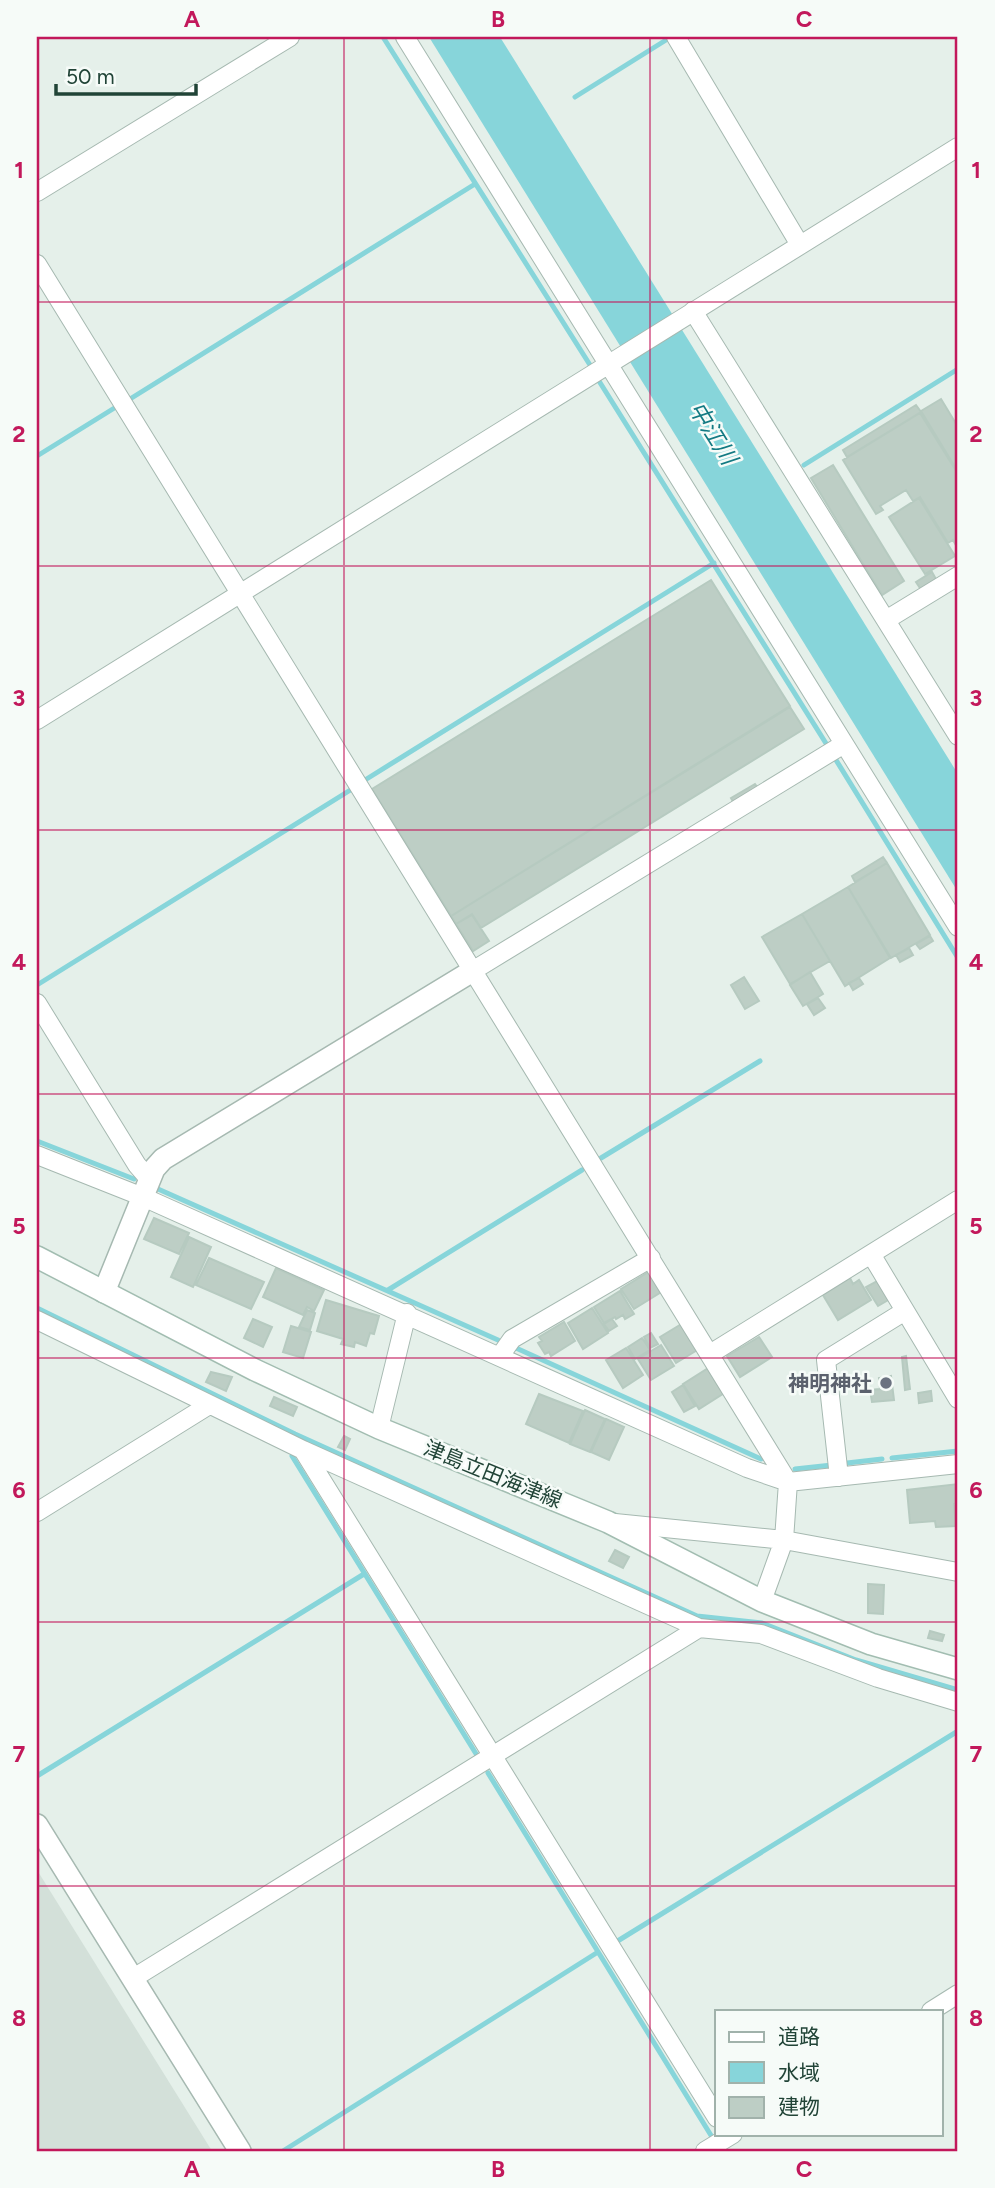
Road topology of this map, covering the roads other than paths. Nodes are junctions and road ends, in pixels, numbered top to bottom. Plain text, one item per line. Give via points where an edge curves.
1 (290, 37) edge
2 (405, 37) edge
3 (676, 37) edge
4 (958, 147) edge
5 (37, 192) edge
6 (800, 245) junction
7 (37, 264) edge
8 (688, 314) junction
9 (614, 361) junction
10 (958, 576) edge
11 (241, 592) junction
12 (886, 620) junction
13 (37, 720) edge
14 (958, 736) edge
15 (844, 744) junction
16 (958, 927) edge
17 (474, 970) junction
18 (37, 1003) edge
19 (37, 1155) edge
20 (146, 1188) junction
21 (958, 1199) edge
22 (871, 1254) junction
23 (37, 1257) edge
24 (651, 1258) junction
25 (104, 1292) junction
26 (905, 1311) junction
27 (407, 1314) junction
28 (37, 1320) edge
29 (710, 1354) junction
30 (500, 1356) junction
31 (958, 1399) edge
32 (209, 1405) junction
33 (379, 1428) junction
34 (303, 1450) junction
35 (958, 1464) edge
36 (839, 1477) junction
37 (788, 1482) junction
38 (37, 1512) edge
39 (608, 1522) junction
40 (784, 1539) junction
41 (958, 1572) edge
42 (762, 1601) junction
43 (699, 1628) junction
44 (958, 1668) edge
45 (958, 1702) edge
46 (492, 1756) junction
47 (37, 1825) edge
48 (132, 1979) junction
49 (958, 1994) edge
50 (933, 2010) edge
51 (715, 2115) edge
52 (731, 2139) edge
53 (240, 2151) edge
54 (705, 2151) edge

1 - 5 street
2 - 9 street
3 - 6 street
4 - 6 street
6 - 8 street
7 - 11 street
8 - 9 street
8 - 12 street
9 - 11 street
9 - 15 street
10 - 12 street
11 - 13 street
11 - 17 street
12 - 14 street
15 - 16 street
15 - 17 street
17 - 20 main road via 163,1159
17 - 24 street
18 - 20 street
19 - 20 street
20 - 25 main road
20 - 27 street
21 - 22 street
22 - 26 street
22 - 29 street
23 - 25 main road, 津島立田海津線
24 - 29 street
24 - 30 street via 512,1339
25 - 33 main road, 津島立田海津線
26 - 31 street
26 - 36 street via 826,1360
27 - 30 street
27 - 33 street
28 - 32 street
29 - 37 street
30 - 37 street via 747,1468
32 - 34 street
32 - 38 street
33 - 39 main road, 津島立田海津線
34 - 43 street
34 - 46 street
35 - 36 street
36 - 37 street
37 - 40 street
39 - 40 street
39 - 42 main road, 津島立田海津線
40 - 41 street
40 - 42 street
42 - 44 main road, 津島立田海津線 via 870,1644
43 - 45 street via 761,1634
43 - 46 street
46 - 48 street
46 - 51 street
47 - 48 main road
48 - 53 main road
49 - 50 street
52 - 54 street

